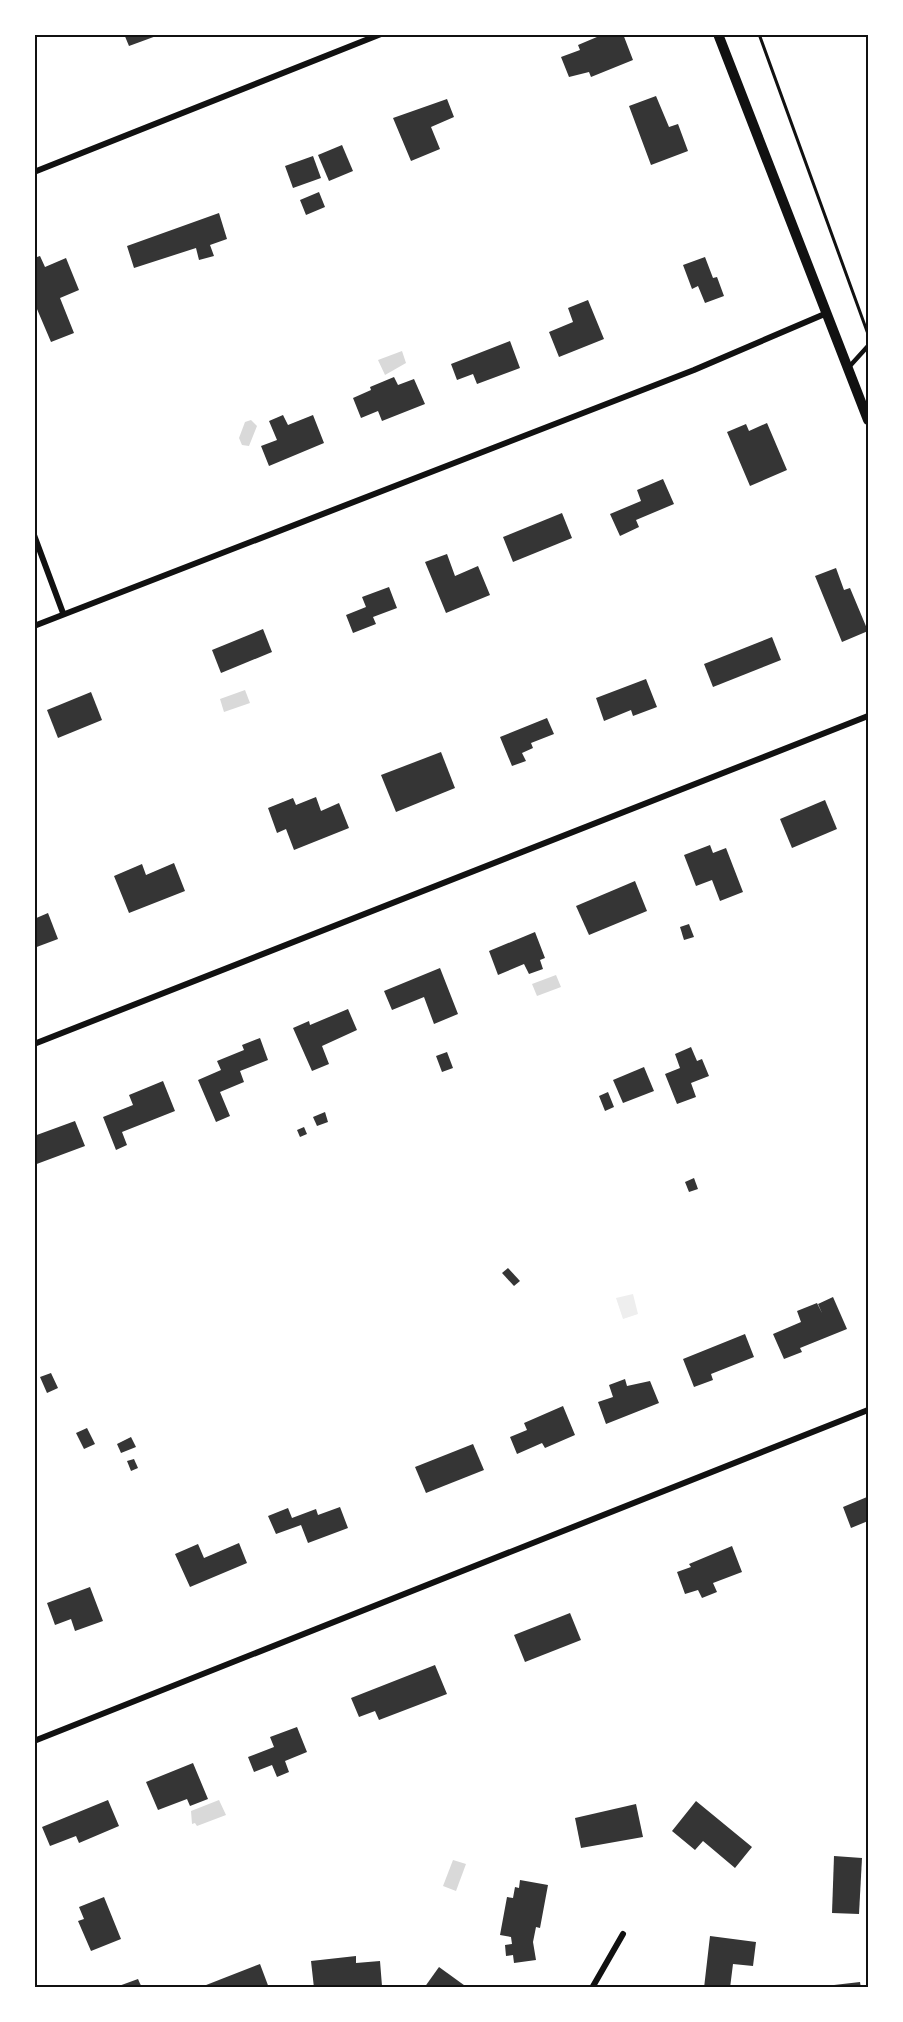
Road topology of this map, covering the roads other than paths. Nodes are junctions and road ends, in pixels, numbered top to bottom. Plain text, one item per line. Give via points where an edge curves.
1 (381, 34) edge
2 (718, 34) edge
3 (34, 172) edge
4 (827, 314) junction
5 (868, 346) edge
6 (849, 367) junction
7 (868, 420) edge
8 (34, 535) edge
9 (63, 614) junction
10 (34, 626) edge
11 (868, 716) edge
12 (34, 1044) edge
13 (868, 1410) edge
14 (34, 1741) edge
15 (623, 1934) dead end
16 (591, 1988) edge

1 - 3 street
2 - 4 street
4 - 6 street
4 - 9 street via 694,370
5 - 6 lane
6 - 7 street
8 - 9 street
9 - 10 street
11 - 12 street
13 - 14 street
15 - 16 street

